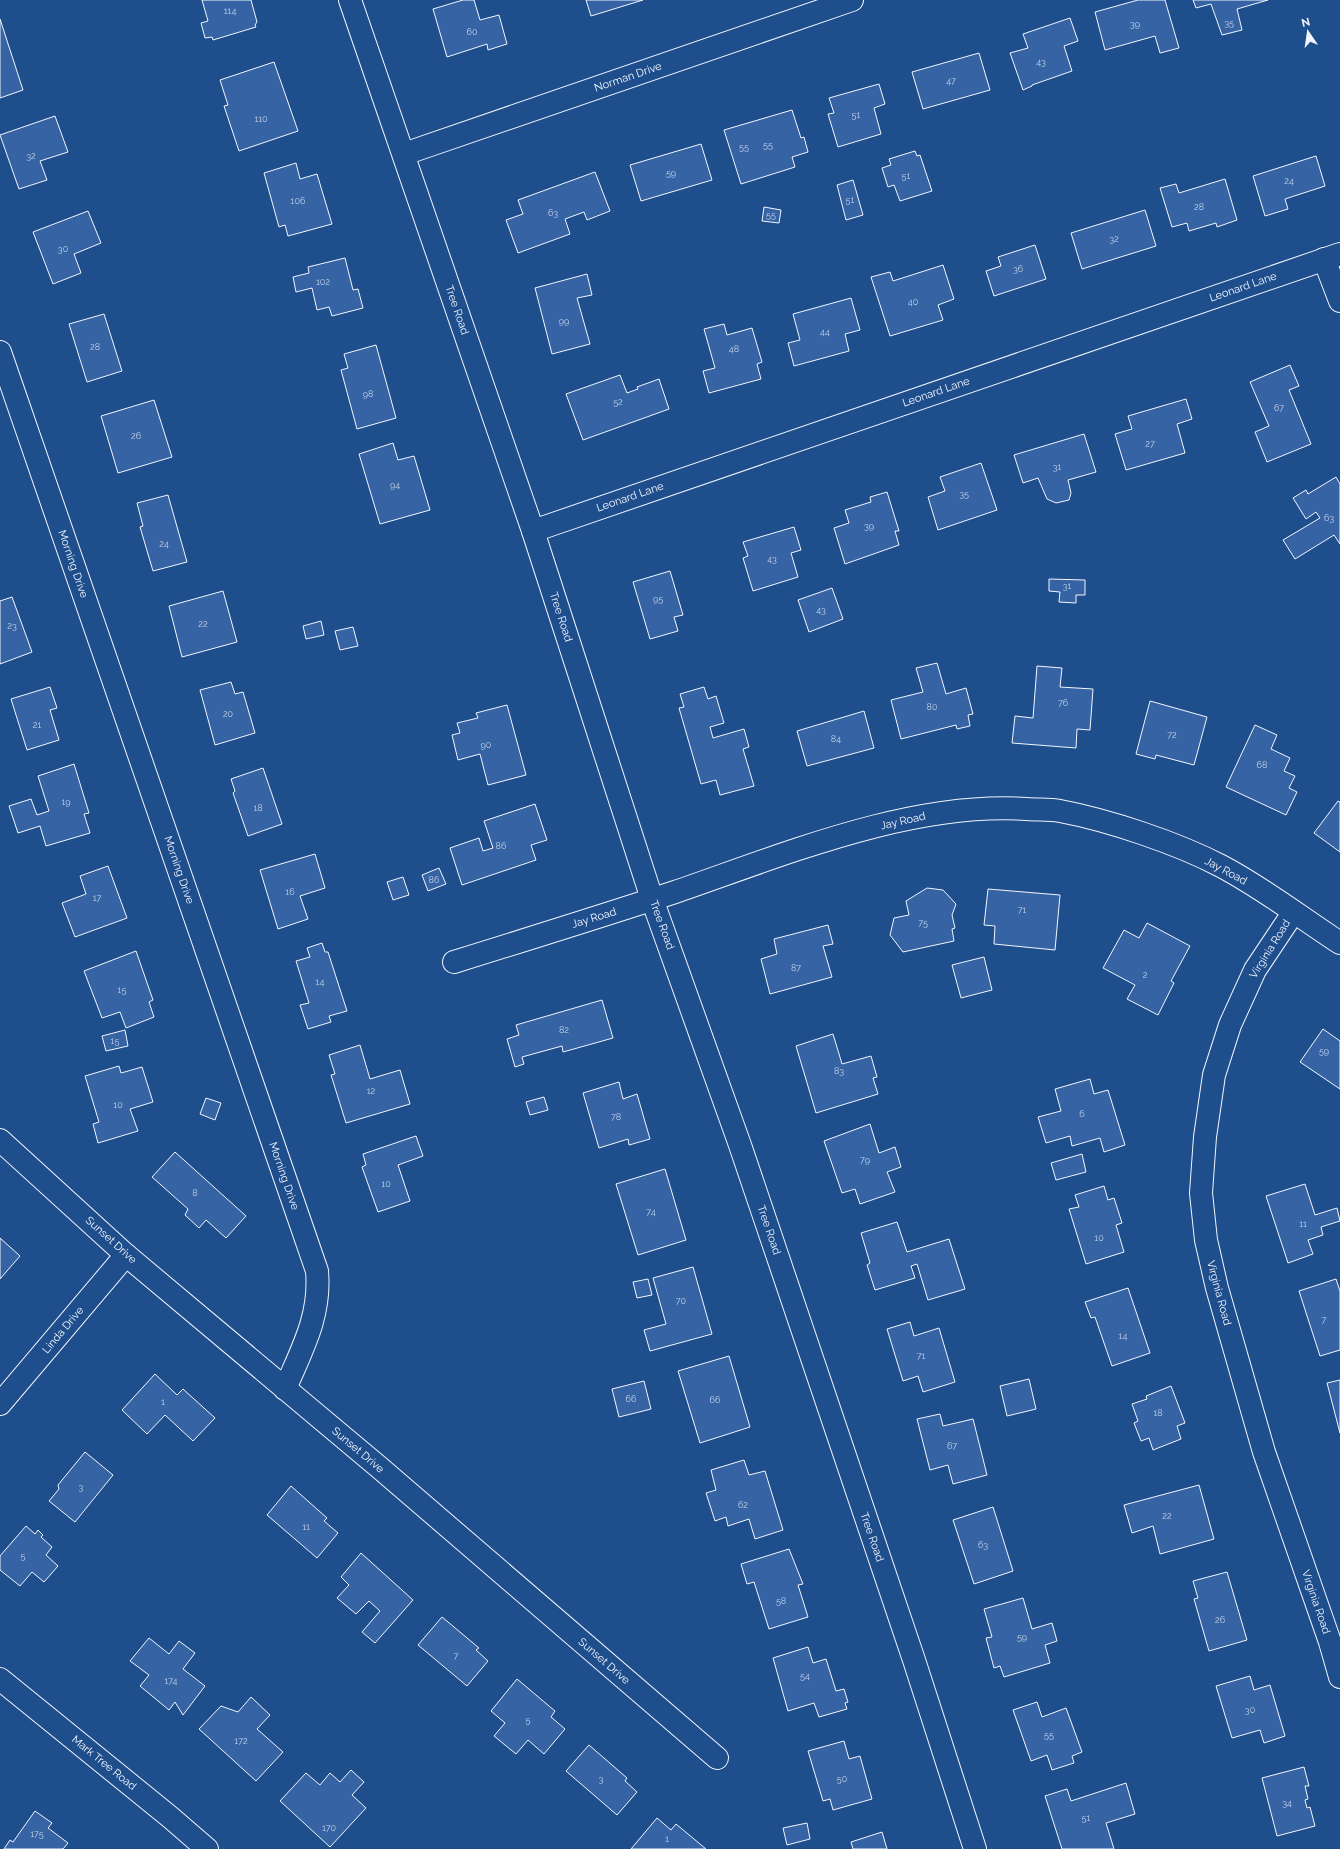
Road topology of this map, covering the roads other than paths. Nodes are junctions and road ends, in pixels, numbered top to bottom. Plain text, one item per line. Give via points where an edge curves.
1 (350, 0) edge
2 (852, 0) edge
3 (404, 154) junction
4 (1332, 256) edge
5 (1340, 301) edge
6 (0, 352) edge
7 (533, 531) junction
8 (652, 899) junction
9 (1293, 913) junction
10 (1340, 943) edge
11 (454, 962) dead end
12 (0, 1140) edge
13 (126, 1255) junction
14 (285, 1389) junction
15 (0, 1404) edge
16 (1335, 1641) edge
17 (1340, 1677) edge
18 (0, 1679) edge
19 (717, 1758) dead end
20 (207, 1849) edge
21 (975, 1849) edge

1 - 3 street, Tree Road
2 - 3 street, Norman Drive
3 - 7 street, Tree Road
4 - 5 street
4 - 7 street, Leonard Lane
6 - 14 street, Morning Drive via 317,1272 319,1292 312,1323
7 - 8 street, Tree Road
8 - 9 street, Jay Road via 883,825 934,814 996,807 1059,811 1116,826 1169,844 1219,865 1262,890
8 - 11 street, Jay Road
8 - 21 street, Tree Road via 740,1145
9 - 10 street, Jay Road
9 - 16 street, Virginia Road via 1255,970 1230,1025 1214,1075 1205,1137 1201,1193 1206,1240 1217,1288 1262,1444
12 - 13 street, Sunset Drive
13 - 14 street, Sunset Drive
13 - 15 street, Linda Drive
14 - 19 street, Sunset Drive
16 - 17 street, Virginia Road
18 - 20 street, Mark Tree Road

